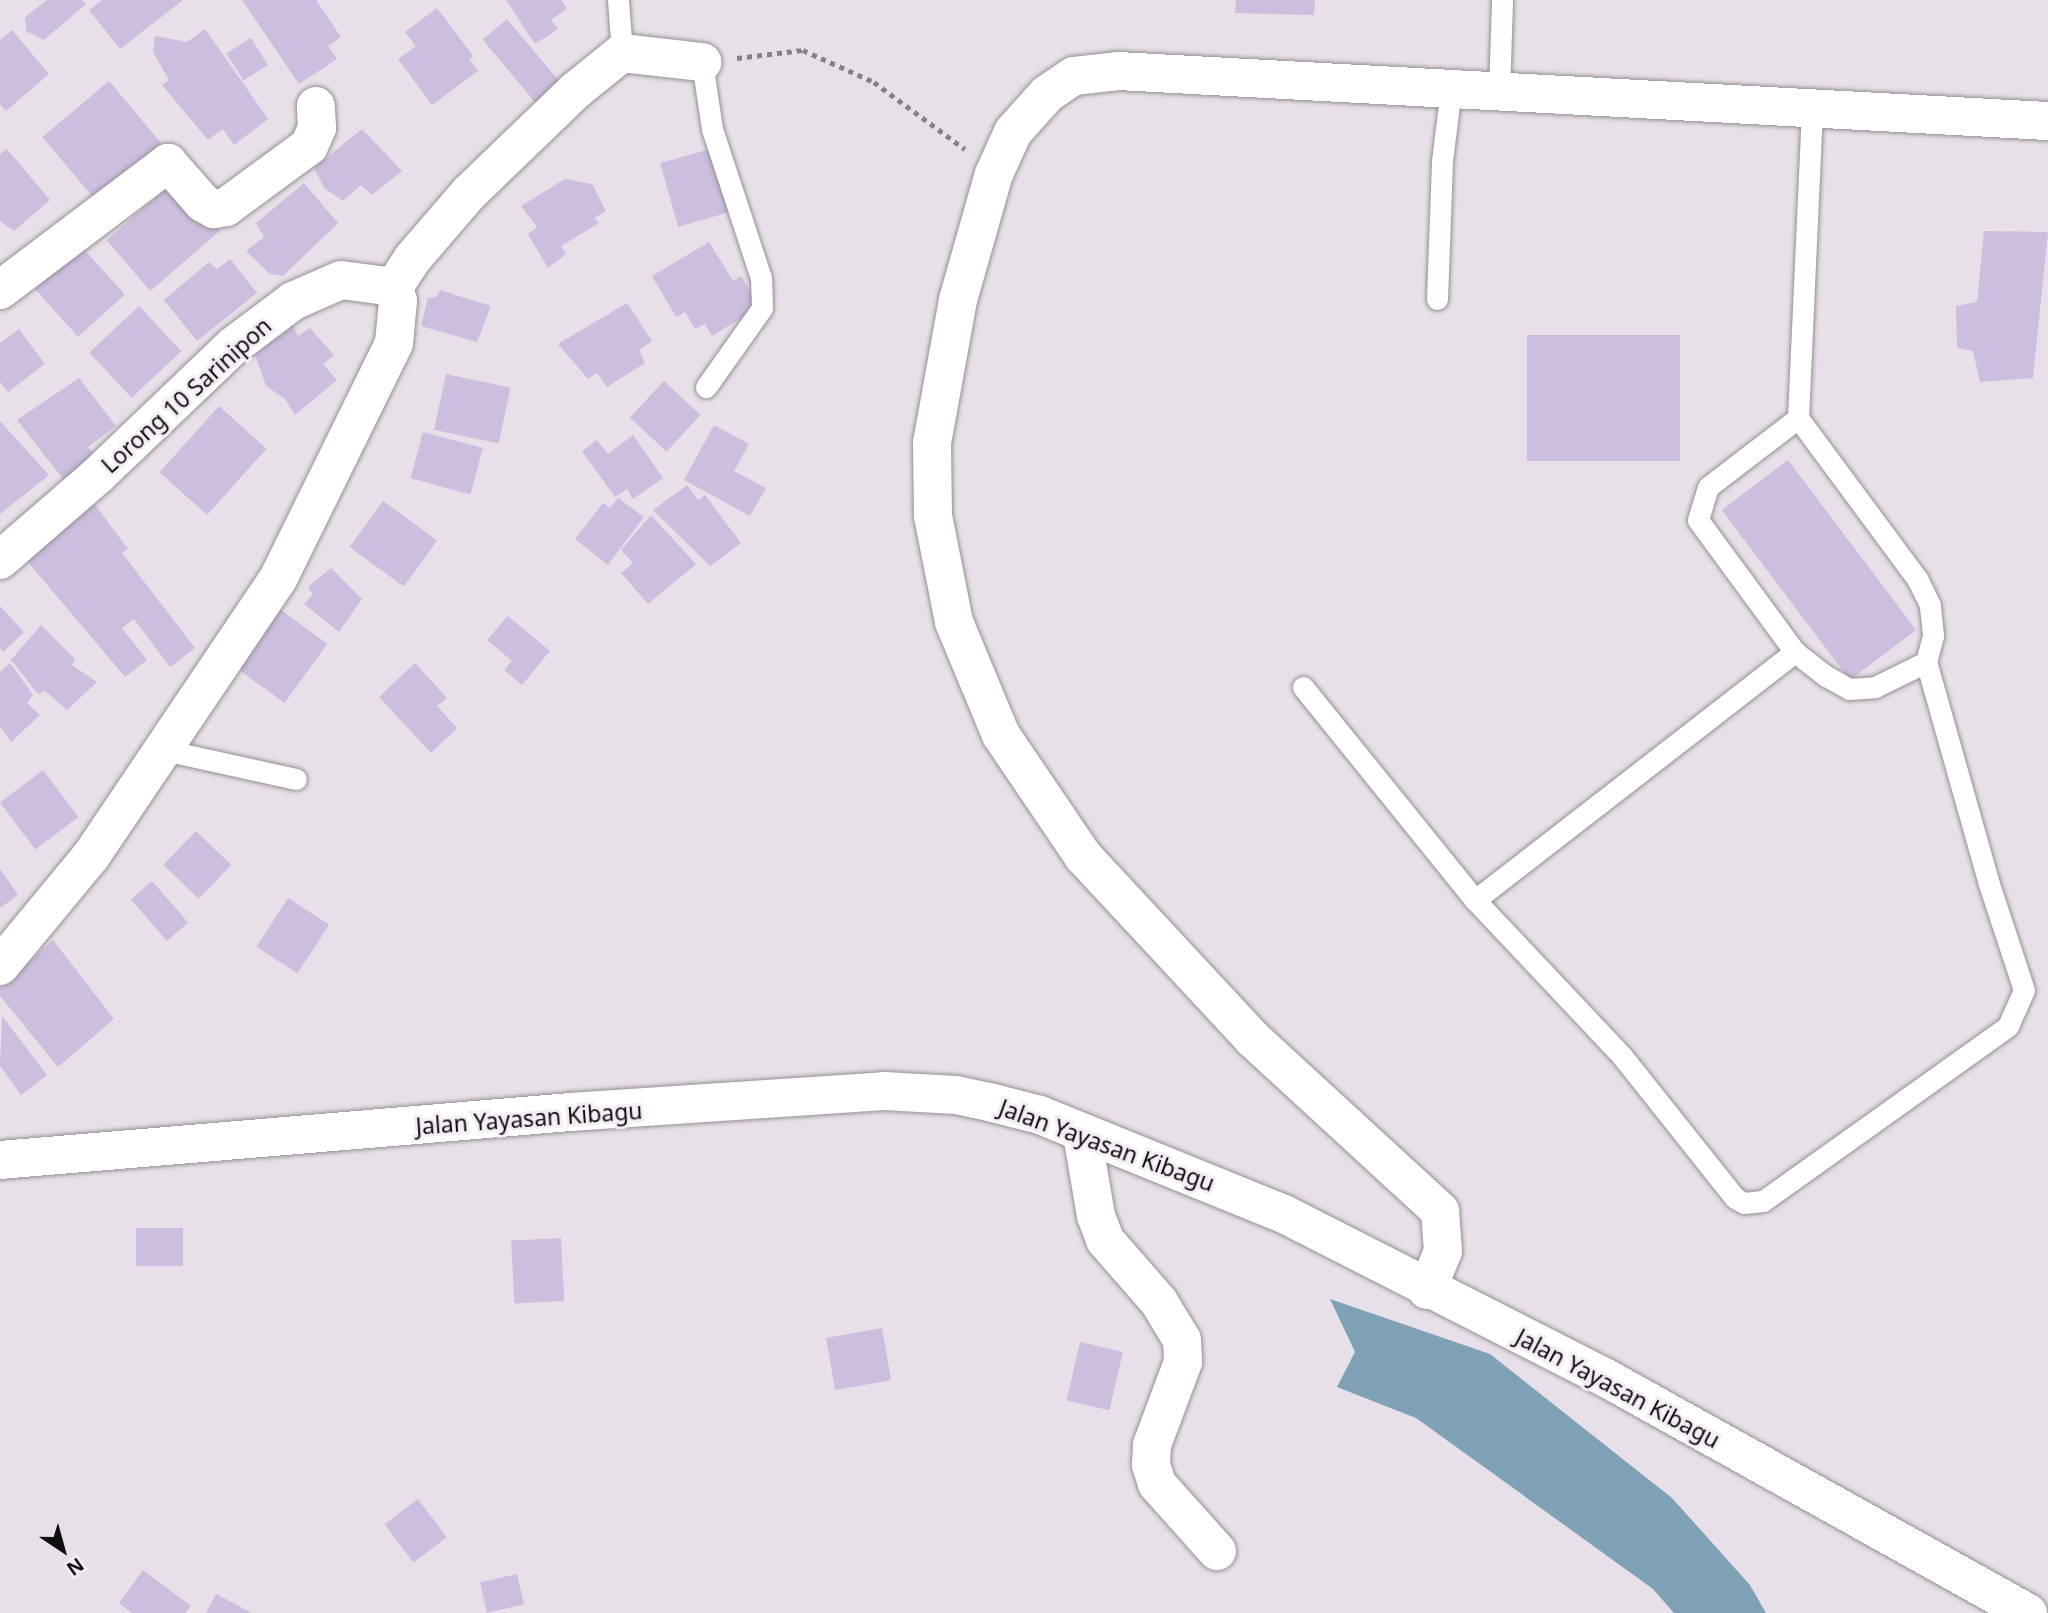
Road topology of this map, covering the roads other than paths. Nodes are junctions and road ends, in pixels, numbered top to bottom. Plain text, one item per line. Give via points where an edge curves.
1 (618, 0) edge
2 (1502, 0) edge
3 (622, 53) junction
4 (702, 62) joint
5 (1451, 89) junction
6 (1499, 92) junction
7 (316, 106) dead end
8 (1812, 108) junction
9 (2048, 121) edge
10 (394, 287) junction
11 (0, 290) edge
12 (1437, 299) dead end
13 (706, 387) dead end
14 (1798, 418) junction
15 (0, 560) edge
16 (1795, 652) junction
17 (1926, 662) junction
18 (1303, 687) dead end
19 (164, 750) junction
20 (296, 779) dead end
21 (1475, 900) junction
22 (0, 966) edge
23 (1082, 1133) junction
24 (0, 1160) edge
25 (1427, 1290) junction
26 (1217, 1551) dead end
27 (2028, 1613) edge

1 - 3 lane
2 - 6 lane
3 - 4 street
3 - 10 street via 576,90 469,193
4 - 13 lane via 712,129 761,278 762,308
5 - 6 street
5 - 12 lane via 1441,161
5 - 25 street via 1089,72 1074,76 1042,99 1013,132 994,174 944,360 929,482 946,585 968,660 1001,735 1050,811 1117,896 1253,1039 1440,1211 1443,1251
6 - 8 street
7 - 11 street via 317,128 309,146 226,207 214,209 203,204 168,163
8 - 9 street
8 - 14 lane
10 - 15 street, Lorong 10 Sarinipon via 341,280 293,301 233,346 97,476
10 - 19 street via 398,300 394,343 278,579
14 - 16 lane via 1708,487 1698,520
14 - 17 lane via 1918,580 1930,605 1933,635
16 - 17 lane via 1849,689 1875,687
16 - 21 lane
17 - 21 lane via 2024,990 2019,1009 2008,1026 1754,1205 1735,1198 1622,1056
18 - 21 lane
19 - 20 lane
19 - 22 street via 91,856
23 - 24 street, Jalan Yayasan Kibagu via 1040,1115 968,1097 884,1091
23 - 25 street, Jalan Yayasan Kibagu via 1283,1214
23 - 26 street via 1096,1216 1105,1240 1159,1302 1182,1340 1183,1362 1152,1446 1157,1484
25 - 27 street, Jalan Yayasan Kibagu via 1606,1378

